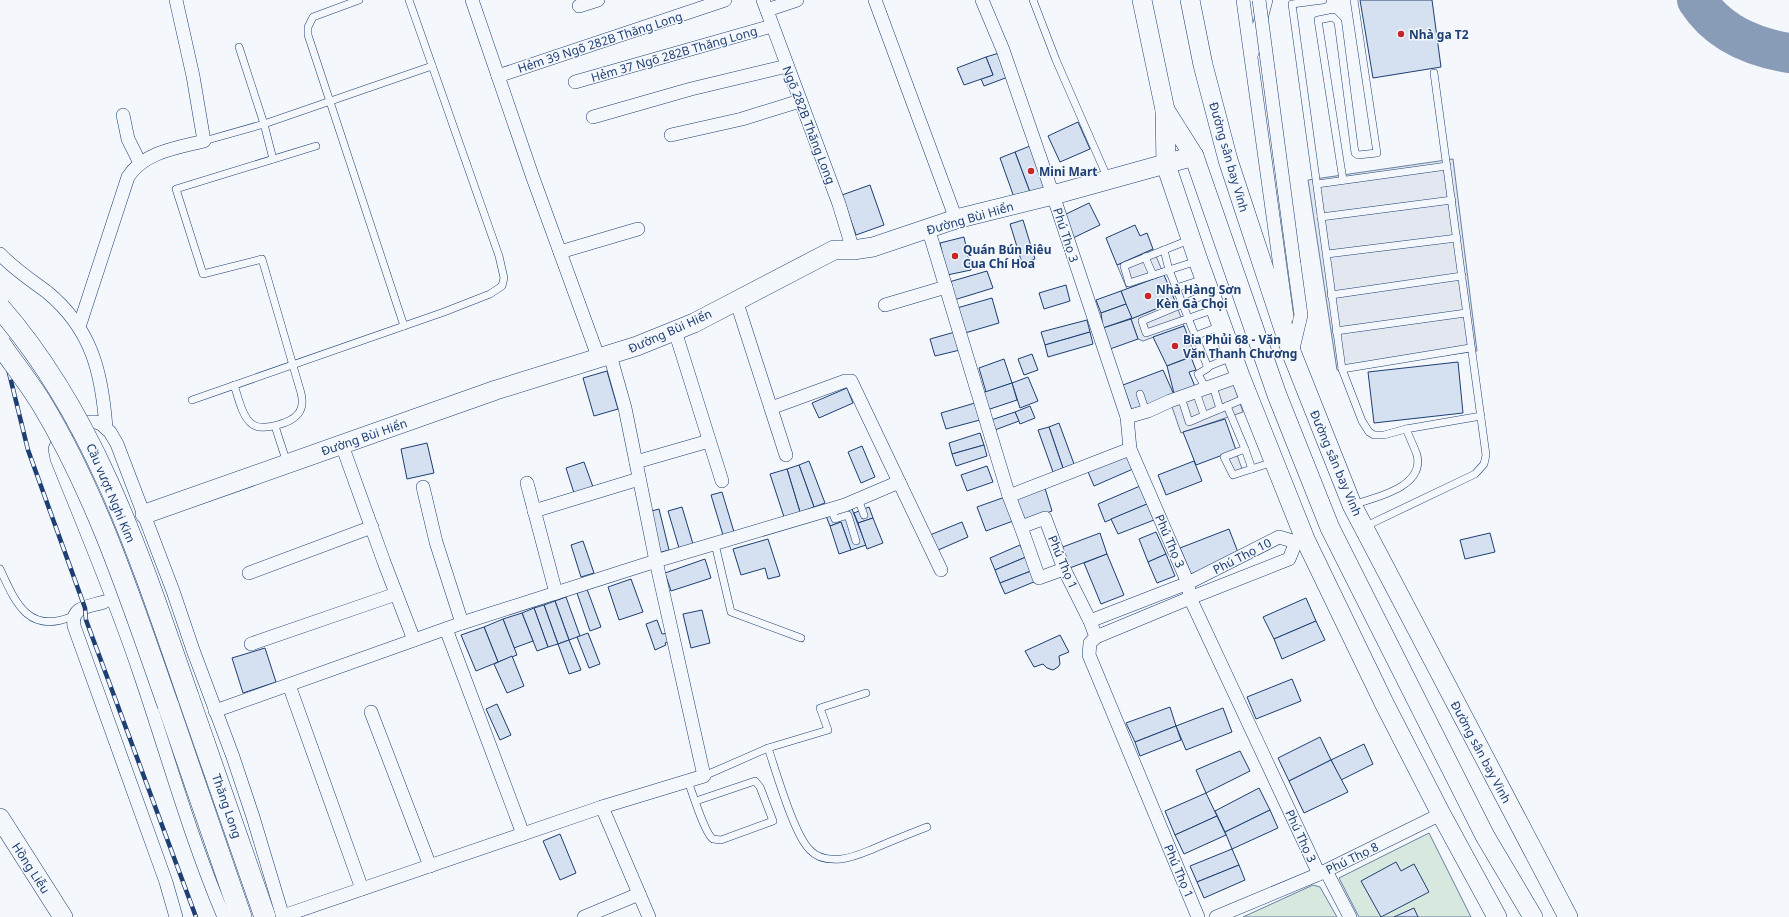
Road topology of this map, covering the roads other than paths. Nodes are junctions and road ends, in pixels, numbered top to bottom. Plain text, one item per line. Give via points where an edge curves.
1 (176, 0) edge
2 (359, 0) edge
3 (409, 0) edge
4 (472, 0) edge
5 (598, 0) edge
6 (725, 0) edge
7 (797, 0) edge
8 (875, 0) edge
9 (982, 0) edge
10 (1033, 0) edge
11 (1142, 0) edge
12 (1190, 0) edge
13 (1242, 0) edge
14 (1259, 0) edge
15 (1266, 0) edge
16 (1323, 0) edge
17 (1354, 0) edge
18 (765, 5) edge
19 (579, 6) dead end
20 (772, 26) junction
21 (239, 47) dead end
22 (1251, 58) junction
23 (432, 66) junction
24 (787, 66) junction
25 (1434, 73) dead end
26 (498, 76) junction
27 (575, 82) dead end
28 (330, 101) junction
29 (800, 101) junction
30 (1165, 110) junction
31 (123, 115) dead end
32 (593, 117) dead end
33 (264, 124) junction
34 (671, 135) dead end
35 (204, 141) junction
36 (316, 146) dead end
37 (1194, 156) junction
38 (273, 160) junction
39 (140, 163) junction
40 (1166, 165) junction
41 (1447, 166) junction
42 (1108, 179) junction
43 (1343, 180) junction
44 (1317, 184) junction
45 (1053, 195) junction
46 (1452, 200) junction
47 (1321, 217) junction
48 (956, 220) junction
49 (928, 228) junction
50 (638, 229) dead end
51 (1457, 238) junction
52 (1190, 239) junction
53 (853, 250) junction
54 (1164, 250) junction
55 (560, 252) junction
56 (0, 254) edge
57 (1327, 254) junction
58 (1145, 257) junction
59 (1198, 260) junction
60 (1169, 270) junction
61 (1153, 275) junction
62 (1462, 276) junction
63 (946, 287) junction
64 (1176, 288) junction
65 (1331, 295) junction
66 (736, 300) junction
67 (1212, 302) junction
68 (1182, 303) junction
69 (885, 305) dead end
70 (0, 308) edge
71 (1166, 311) junction
72 (1466, 313) junction
73 (1188, 318) junction
74 (1172, 324) junction
75 (404, 326) junction
76 (79, 327) junction
77 (675, 331) junction
78 (1336, 332) junction
79 (1195, 336) junction
80 (0, 344) edge
81 (1470, 348) junction
82 (1292, 354) junction
83 (604, 357) junction
84 (1232, 357) junction
85 (293, 365) junction
86 (1207, 367) junction
87 (1342, 369) junction
88 (1240, 376) junction
89 (234, 385) junction
90 (1205, 389) junction
91 (1140, 394) dead end
92 (1181, 397) junction
93 (1248, 397) junction
94 (192, 400) dead end
95 (1224, 407) junction
96 (771, 408) junction
97 (1146, 412) junction
98 (1204, 415) junction
99 (1481, 416) junction
100 (1127, 417) junction
101 (275, 426) junction
102 (106, 428) junction
103 (1406, 429) junction
104 (710, 441) junction
105 (342, 445) junction
106 (1130, 449) junction
107 (1245, 449) junction
108 (786, 455) dead end
109 (1274, 461) junction
110 (636, 462) junction
111 (287, 463) junction
112 (1252, 469) junction
113 (639, 479) junction
114 (722, 481) dead end
115 (899, 482) junction
116 (527, 484) dead end
117 (423, 487) dead end
118 (1009, 496) junction
119 (858, 499) junction
120 (1352, 505) junction
121 (832, 509) junction
122 (534, 511) junction
123 (145, 514) junction
124 (864, 515) dead end
125 (372, 527) junction
126 (1021, 527) junction
127 (1364, 527) junction
128 (1330, 528) junction
129 (1300, 540) junction
130 (856, 541) dead end
131 (715, 544) junction
132 (656, 561) junction
133 (0, 569) edge
134 (1064, 569) junction
135 (940, 570) dead end
136 (249, 572) dead end
137 (1188, 582) junction
138 (556, 593) junction
139 (396, 594) junction
140 (1190, 598) junction
141 (104, 602) dead end
142 (73, 616) junction
143 (1090, 621) junction
144 (462, 623) junction
145 (446, 629) junction
146 (1096, 637) junction
147 (801, 638) dead end
148 (414, 640) junction
149 (251, 644) dead end
150 (289, 685) junction
151 (866, 693) dead end
152 (188, 696) joint
153 (168, 706) joint
154 (216, 711) junction
155 (371, 712) dead end
156 (768, 748) junction
157 (704, 776) junction
158 (688, 781) junction
159 (696, 801) junction
160 (1468, 803) junction
161 (602, 808) junction
162 (1441, 814) junction
163 (0, 818) edge
164 (927, 827) dead end
165 (523, 834) junction
166 (430, 866) junction
167 (1323, 873) junction
168 (362, 889) junction
169 (639, 894) junction
170 (63, 917) edge
171 (176, 917) edge
172 (224, 917) edge
173 (241, 917) edge
174 (277, 917) edge
175 (584, 917) edge
176 (649, 917) edge
177 (1198, 917) edge
178 (1216, 917) edge
179 (1350, 917) edge
180 (1497, 917) edge
181 (1533, 917) edge
182 (1568, 917) edge

1 - 35 street
2 - 28 lane via 313,16 308,27 308,35
3 - 23 lane
4 - 26 street
5 - 19 street
6 - 26 street, Hẻm 39 Ngõ 282B Thăng Long
7 - 18 street
8 - 48 street
9 - 45 street, Phú Thọ 3 via 1003,50
10 - 42 lane
11 - 30 main road
12 - 82 main road, Đường sân bay Vinh via 1203,65 1228,160
13 - 22 street
14 - 82 street, bridge via 1301,315
15 - 22 street
16 - 44 lane via 1292,4
17 - 43 lane via 1377,153 1355,153 1338,22 1333,17 1318,20
18 - 20 street, Ngõ 282B Thăng Long
20 - 24 street, Ngõ 282B Thăng Long
20 - 27 street, Hẻm 37 Ngõ 282B Thăng Long
21 - 33 lane
22 - 82 street
23 - 28 lane
23 - 75 lane via 482,205 504,278 502,286 490,294
24 - 29 street, Ngõ 282B Thăng Long
24 - 32 street
25 - 41 lane
26 - 55 street
28 - 33 lane
28 - 75 lane
29 - 34 street via 742,119
29 - 53 street, Ngõ 282B Thăng Long via 839,204
30 - 37 main road
30 - 40 main road
31 - 39 street via 128,139
33 - 35 lane
33 - 38 lane
35 - 39 street via 155,155
36 - 38 lane
37 - 40 main road, Đường Bùi Hiển
37 - 128 main road via 1277,395
38 - 85 lane via 176,189 203,274 262,259
39 - 76 street via 128,177
40 - 42 main road, Đường Bùi Hiển
40 - 52 main road
41 - 43 lane
41 - 46 lane
42 - 45 main road, Đường Bùi Hiển
43 - 44 lane
44 - 47 lane
45 - 48 main road, Đường Bùi Hiển
45 - 100 street, Phú Thọ 3
46 - 47 lane
46 - 51 lane
47 - 57 lane
48 - 49 main road, Đường Bùi Hiển
49 - 53 main road, Đường Bùi Hiển via 873,247
49 - 63 street
50 - 55 street
51 - 57 lane
51 - 62 lane
52 - 54 lane
52 - 59 main road
53 - 66 main road, Đường Bùi Hiển via 834,250
54 - 58 lane
54 - 60 lane
55 - 83 street
56 - 76 street via 62,305
57 - 65 lane
58 - 61 lane
58 - 61 lane via 1124,266 1129,283
59 - 60 lane
59 - 67 main road
60 - 61 lane
60 - 64 lane
62 - 65 lane
62 - 72 lane
63 - 69 street
63 - 118 street
64 - 67 lane
64 - 68 lane
65 - 78 lane
66 - 77 main road, Đường Bùi Hiển
66 - 96 street
67 - 68 lane
67 - 73 lane
67 - 79 lane
67 - 84 main road
68 - 71 lane
68 - 73 lane
70 - 152 main road, Cầu vượt Nghi Kim, bridge via 45,368 89,440 119,507
71 - 74 lane
71 - 74 lane via 1142,320 1146,333
72 - 78 lane
72 - 81 lane
73 - 74 lane
73 - 79 lane
75 - 85 lane
76 - 102 street via 97,367 102,386
77 - 83 main road, Đường Bùi Hiển
77 - 104 street
78 - 87 lane
79 - 86 lane
80 - 153 main road, Cầu vượt Nghi Kim, bridge via 42,404 74,464 115,557
81 - 87 lane
81 - 99 lane
82 - 120 main road, Đường sân bay Vinh
83 - 105 main road, Đường Bùi Hiển via 496,390
83 - 110 street via 625,408
84 - 86 lane
84 - 88 main road
85 - 89 lane
85 - 101 lane via 303,405 295,417
86 - 90 lane via 1198,374
87 - 103 lane via 1362,421 1369,432 1379,436
88 - 90 street
88 - 93 main road
89 - 94 lane
89 - 101 lane via 252,424 261,427
90 - 92 street
90 - 95 lane
90 - 98 lane
91 - 97 lane
92 - 97 street
92 - 98 lane via 1188,422
93 - 95 lane
93 - 109 main road
95 - 98 lane
95 - 107 lane
96 - 108 street
96 - 115 street via 851,380
97 - 100 street
99 - 103 lane
99 - 127 lane via 1486,455 1479,471
100 - 106 street, Phú Thọ 3
101 - 111 lane
102 - 123 street via 117,444
102 - 172 street via 96,422 86,422 73,427 57,441 56,454 131,646 174,780
103 - 120 lane via 1417,457 1415,473 1397,489
104 - 110 street
104 - 114 street
105 - 111 main road, Đường Bùi Hiển
105 - 125 street
106 - 118 street
106 - 137 street, Phú Thọ 3
107 - 112 lane
107 - 112 lane via 1224,457 1233,475
109 - 112 lane
109 - 129 main road
110 - 113 street
111 - 123 main road, Đường Bùi Hiển
113 - 122 street
113 - 132 street
115 - 119 street
115 - 135 street
116 - 122 street
117 - 144 street via 436,542
118 - 126 street
119 - 121 street
119 - 124 lane
120 - 127 main road, Đường sân bay Vinh
121 - 130 lane via 834,519 848,515
121 - 131 street
122 - 138 street
123 - 154 street
125 - 136 street
125 - 139 street
126 - 134 street, Phú Thọ 1 via 1045,518
126 - 134 street via 1039,578
127 - 182 main road, Đường sân bay Vinh
128 - 129 main road
128 - 160 main road
129 - 137 street, Phú Thọ 10 via 1279,537
129 - 140 street, Phú Thọ 10 via 1289,559
129 - 162 main road
131 - 132 street
131 - 147 lane via 731,612
132 - 138 street
132 - 157 street
133 - 142 lane via 16,601 38,621 53,622
134 - 143 street, Phú Thọ 1
137 - 140 street, Phú Thọ 3
137 - 143 street, Phú Thọ 10
138 - 144 street
139 - 148 street
139 - 149 street
140 - 146 street, Phú Thọ 10
140 - 167 street, Phú Thọ 3
141 - 142 street via 77,611
142 - 171 street via 74,626 166,882
143 - 146 street, Phú Thọ 1
144 - 145 street
145 - 148 street
145 - 165 street
146 - 177 street, Phú Thọ 1 via 1090,643 1089,656
148 - 150 street
150 - 154 street
150 - 168 street
151 - 156 lane via 820,708 828,730
152 - 174 main road, Thăng Long
153 - 173 main road, Thăng Long
154 - 174 street via 253,817
155 - 166 street
156 - 157 lane
156 - 164 lane via 801,838 815,855 832,859 853,857
157 - 158 street
158 - 159 lane
158 - 161 street
159 - 159 lane via 713,839 721,840 773,821 760,787 755,781
160 - 162 main road
160 - 181 main road
161 - 165 street
161 - 169 street
162 - 167 street, Phú Thọ 8
162 - 180 main road
163 - 170 main road, Hồng Liễu
165 - 166 street
166 - 168 street
167 - 178 street, Phú Thọ 8
167 - 179 street, Phú Thọ 3
168 - 174 street
169 - 175 street
169 - 176 street

